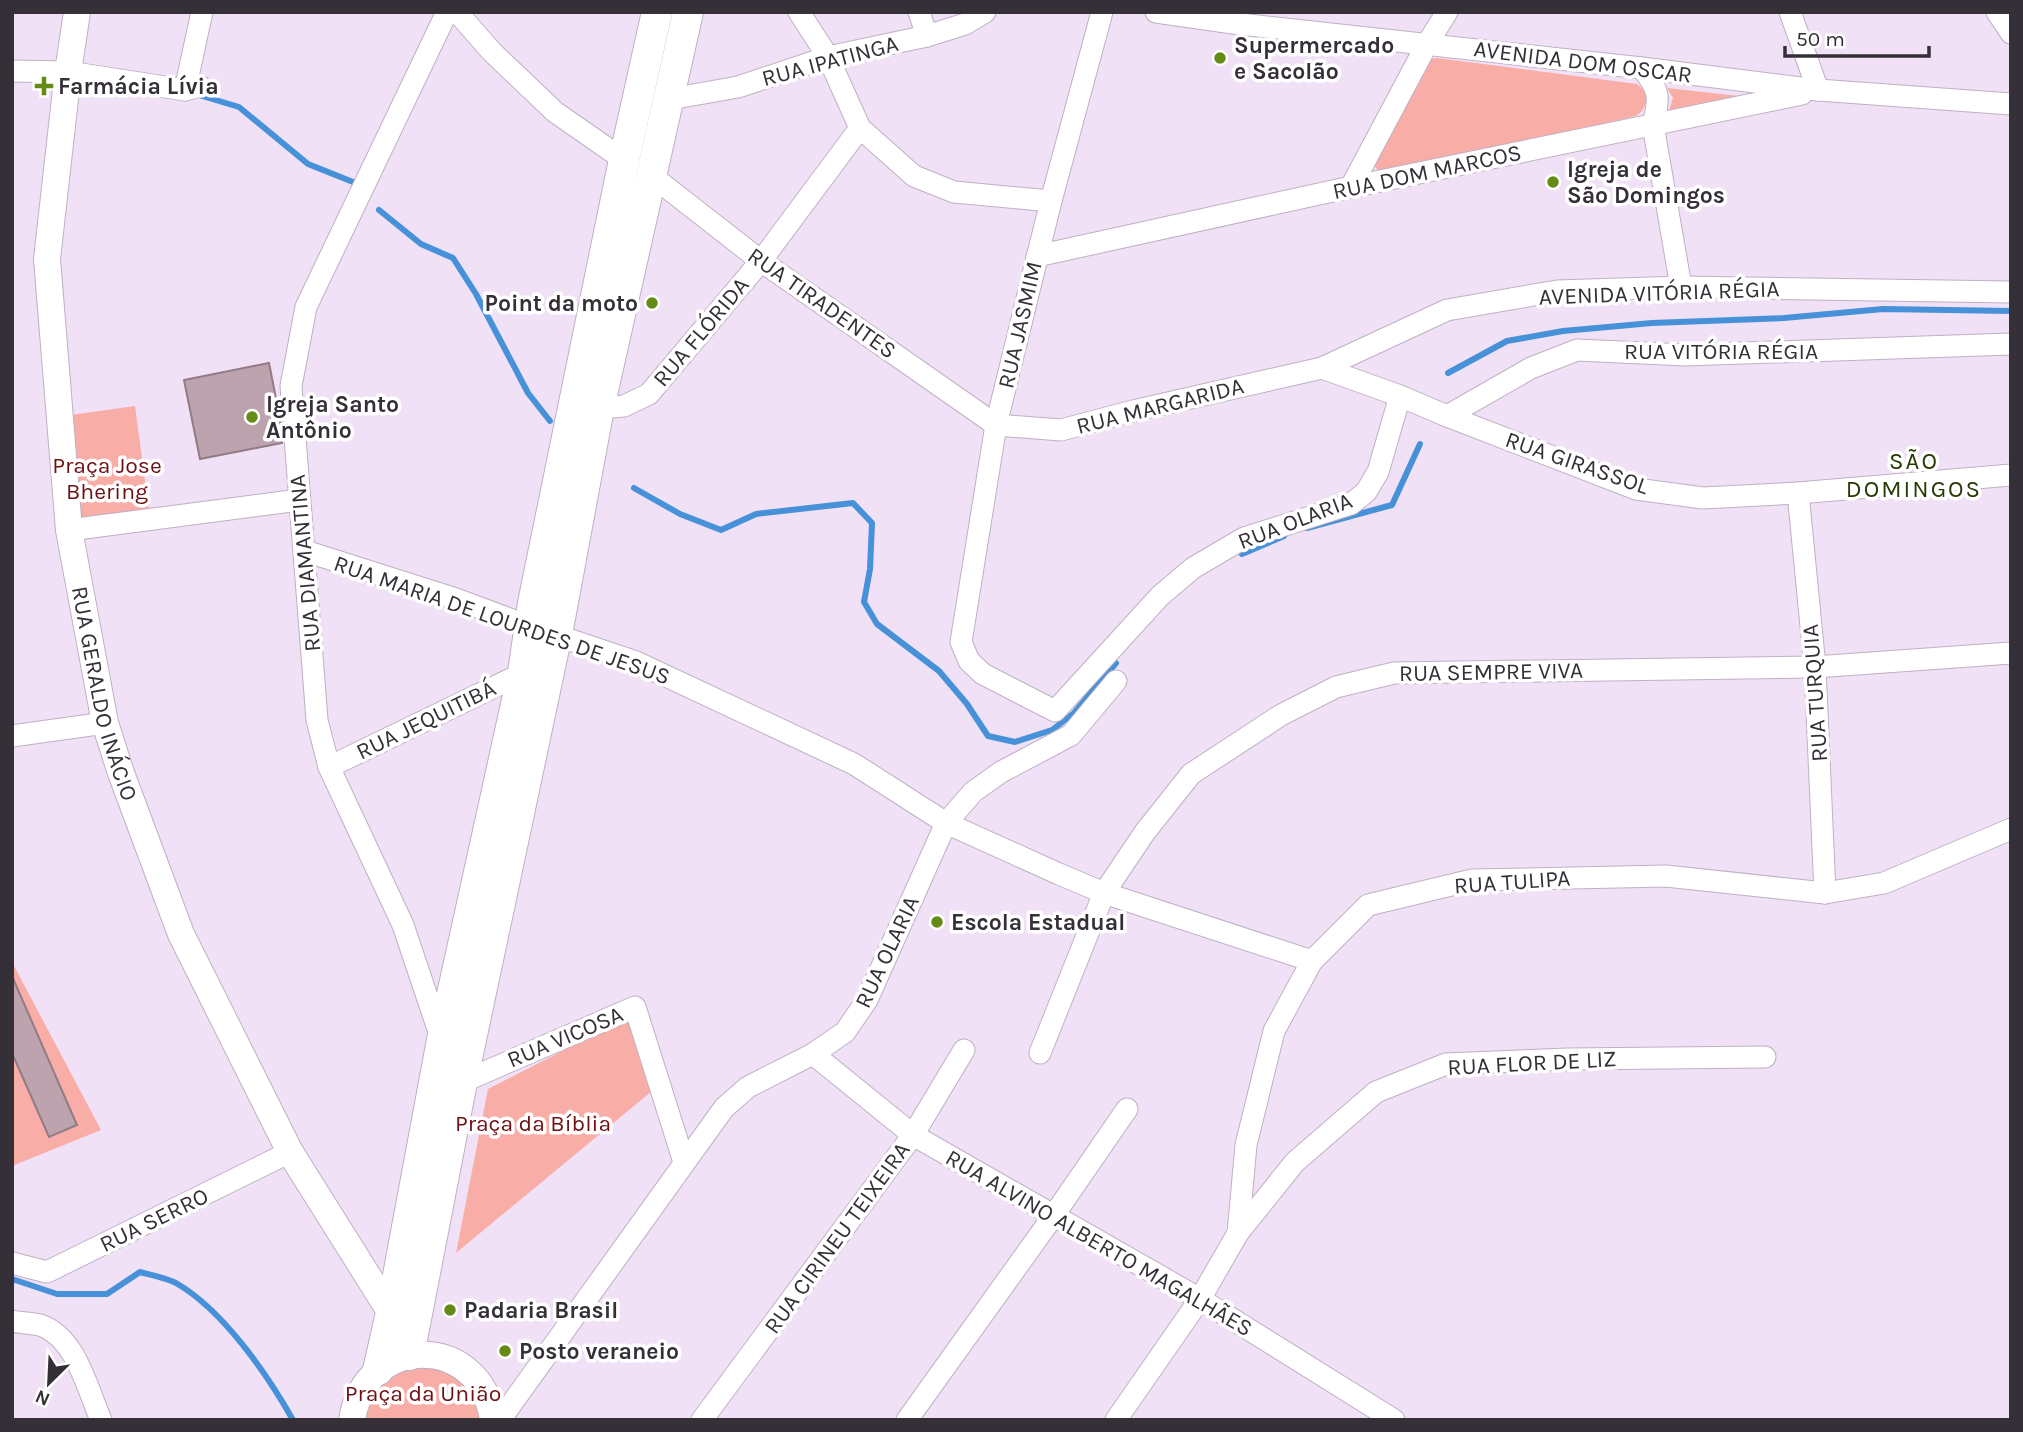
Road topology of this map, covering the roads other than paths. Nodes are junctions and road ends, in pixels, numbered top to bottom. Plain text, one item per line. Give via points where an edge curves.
1 (77, 12) edge
2 (202, 12) edge
3 (447, 12) edge
4 (457, 12) edge
5 (657, 12) edge
6 (688, 12) edge
7 (799, 12) edge
8 (919, 12) edge
9 (985, 12) edge
10 (1102, 12) edge
11 (1156, 12) edge
12 (1447, 12) edge
13 (1790, 12) edge
14 (1997, 12) edge
15 (1244, 18) edge
16 (2011, 33) edge
17 (928, 36) junction
18 (1427, 44) junction
19 (828, 57) junction
20 (1642, 68) junction
21 (12, 71) edge
22 (68, 72) junction
23 (1818, 90) junction
24 (670, 99) junction
25 (2011, 104) edge
26 (1653, 125) junction
27 (860, 128) junction
28 (624, 160) junction
29 (652, 176) junction
30 (1351, 187) junction
31 (1051, 201) junction
32 (1037, 256) junction
33 (761, 261) junction
34 (1681, 287) junction
35 (2011, 292) edge
36 (2011, 344) edge
37 (1322, 368) junction
38 (1400, 396) junction
39 (599, 408) junction
40 (1447, 416) junction
41 (996, 425) junction
42 (2011, 475) edge
43 (1798, 493) junction
44 (299, 500) junction
45 (69, 530) junction
46 (304, 551) junction
47 (529, 625) junction
48 (557, 634) junction
49 (961, 642) joint
50 (2011, 653) edge
51 (1815, 667) junction
52 (523, 673) junction
53 (1116, 681) dead end
54 (106, 723) junction
55 (12, 736) edge
56 (329, 767) junction
57 (946, 823) junction
58 (2011, 829) edge
59 (1104, 893) junction
60 (1825, 893) junction
61 (1312, 961) junction
62 (442, 1040) junction
63 (964, 1051) dead end
64 (1040, 1053) dead end
65 (813, 1054) junction
66 (1765, 1057) dead end
67 (462, 1082) junction
68 (1127, 1109) dead end
69 (913, 1135) junction
70 (290, 1152) junction
71 (684, 1162) junction
72 (1054, 1215) junction
73 (1238, 1233) junction
74 (14, 1264) edge
75 (1199, 1299) junction
76 (391, 1313) junction
77 (12, 1321) edge
78 (409, 1355) junction
79 (378, 1370) junction
80 (100, 1420) edge
81 (352, 1420) edge
82 (494, 1420) edge
83 (500, 1420) edge
84 (702, 1420) edge
85 (907, 1420) edge
86 (1116, 1420) edge
87 (1394, 1420) edge

1 - 22 street, RUA GERALDO INÁCIO
2 - 22 street via 193,88
3 - 44 street, RUA DIAMANTINA via 306,307 291,386
4 - 28 street via 555,112
5 - 28 main road
6 - 24 main road
7 - 19 street
8 - 17 street
9 - 17 street, RUA IPATINGA
10 - 31 street, RUA JASMIM
11 - 15 street, AVENIDA DOM OSCAR
12 - 18 street
13 - 23 street
14 - 16 street
15 - 18 street, AVENIDA DOM OSCAR
17 - 19 street, RUA IPATINGA
18 - 20 street, AVENIDA DOM OSCAR
18 - 30 street
19 - 24 street, RUA IPATINGA via 738,87
19 - 27 street
20 - 23 street, AVENIDA DOM OSCAR
20 - 26 street via 1657,91
21 - 22 street
22 - 45 street, RUA GERALDO INÁCIO via 47,259
23 - 25 street, AVENIDA DOM OSCAR
23 - 26 street, RUA DOM MARCOS
24 - 29 main road
26 - 30 street, RUA DOM MARCOS
26 - 34 street
27 - 31 street via 914,176 954,192
27 - 33 street, RUA FLÓRIDA
28 - 47 main road
29 - 33 street, RUA TIRADENTES
29 - 39 main road
30 - 32 street, RUA DOM MARCOS
31 - 32 street, RUA JASMIM
32 - 41 street, RUA JASMIM
33 - 39 street, RUA FLÓRIDA via 649,394 624,406
33 - 41 street, RUA TIRADENTES
34 - 35 street, AVENIDA VITÓRIA RÉGIA
34 - 37 street, AVENIDA VITÓRIA RÉGIA via 1557,291 1447,310
36 - 40 street, RUA VITÓRIA RÉGIA via 1686,355 1577,350 1531,368
37 - 38 street, RUA GIRASSOL
37 - 41 street, RUA MARGARIDA via 1061,430
38 - 40 street, RUA GIRASSOL
38 - 49 street, RUA OLARIA via 1378,472 1366,492 1351,504 1244,538 1192,568 1160,596 1055,711 983,674 969,661
39 - 48 main road
40 - 43 street, RUA GIRASSOL via 1636,489 1703,498
41 - 49 street, RUA JASMIM
42 - 43 street, RUA GIRASSOL
43 - 51 street, RUA TURQUIA
44 - 45 street
44 - 46 street, RUA DIAMANTINA
45 - 54 street, RUA GERALDO INÁCIO
46 - 47 street, RUA MARIA DE LOURDES DE JESUS
46 - 56 street, RUA DIAMANTINA via 317,720
47 - 48 street, RUA MARIA DE LOURDES DE JESUS
47 - 52 main road
48 - 57 street, RUA MARIA DE LOURDES DE JESUS via 636,662 854,764
48 - 67 main road
50 - 51 street, RUA SEMPRE VIVA
51 - 59 street, RUA SEMPRE VIVA via 1394,673 1336,687 1281,715 1191,774
51 - 60 street, RUA TURQUIA
52 - 56 street, RUA JEQUITIBÁ
52 - 62 main road
53 - 57 street, RUA OLARIA via 1071,735 982,785
54 - 55 street
54 - 70 street, RUA GERALDO INÁCIO via 181,934
56 - 62 street, RUA DIAMANTINA via 402,925
57 - 59 street, RUA MARIA DE LOURDES DE JESUS
57 - 65 street, RUA OLARIA via 867,1000 845,1032
58 - 60 street, RUA TULIPA via 1884,883
59 - 61 street, RUA MARIA DE LOURDES DE JESUS
59 - 64 street, RUA SEMPRE VIVA
60 - 61 street, RUA TULIPA via 1666,876 1472,880 1368,905
61 - 73 street, RUA TULIPA via 1274,1031 1246,1145
62 - 76 main road
63 - 69 street, RUA CIRINEU TEIXEIRA
65 - 69 street, RUA ALVINO ALBERTO MAGALHÃES
65 - 71 street, RUA OLARIA via 748,1087 724,1108
66 - 73 street, RUA FLOR DE LIZ via 1446,1064 1376,1092 1295,1162
67 - 71 street, RUA VICOSA via 635,1007
67 - 78 main road
68 - 72 street
69 - 72 street, RUA ALVINO ALBERTO MAGALHÃES
69 - 84 street, RUA CIRINEU TEIXEIRA
70 - 74 street, RUA SERRO via 47,1272
70 - 76 street, RUA GERALDO INÁCIO
71 - 83 street, RUA OLARIA
72 - 75 street, RUA ALVINO ALBERTO MAGALHÃES
72 - 85 street
73 - 75 street, RUA FLOR DE LIZ
75 - 86 street, RUA FLOR DE LIZ
75 - 87 street, RUA ALVINO ALBERTO MAGALHÃES
76 - 79 main road
77 - 80 street via 41,1326 64,1341
78 - 79 street
78 - 82 street via 445,1357 465,1368 481,1385
79 - 81 street via 363,1385

